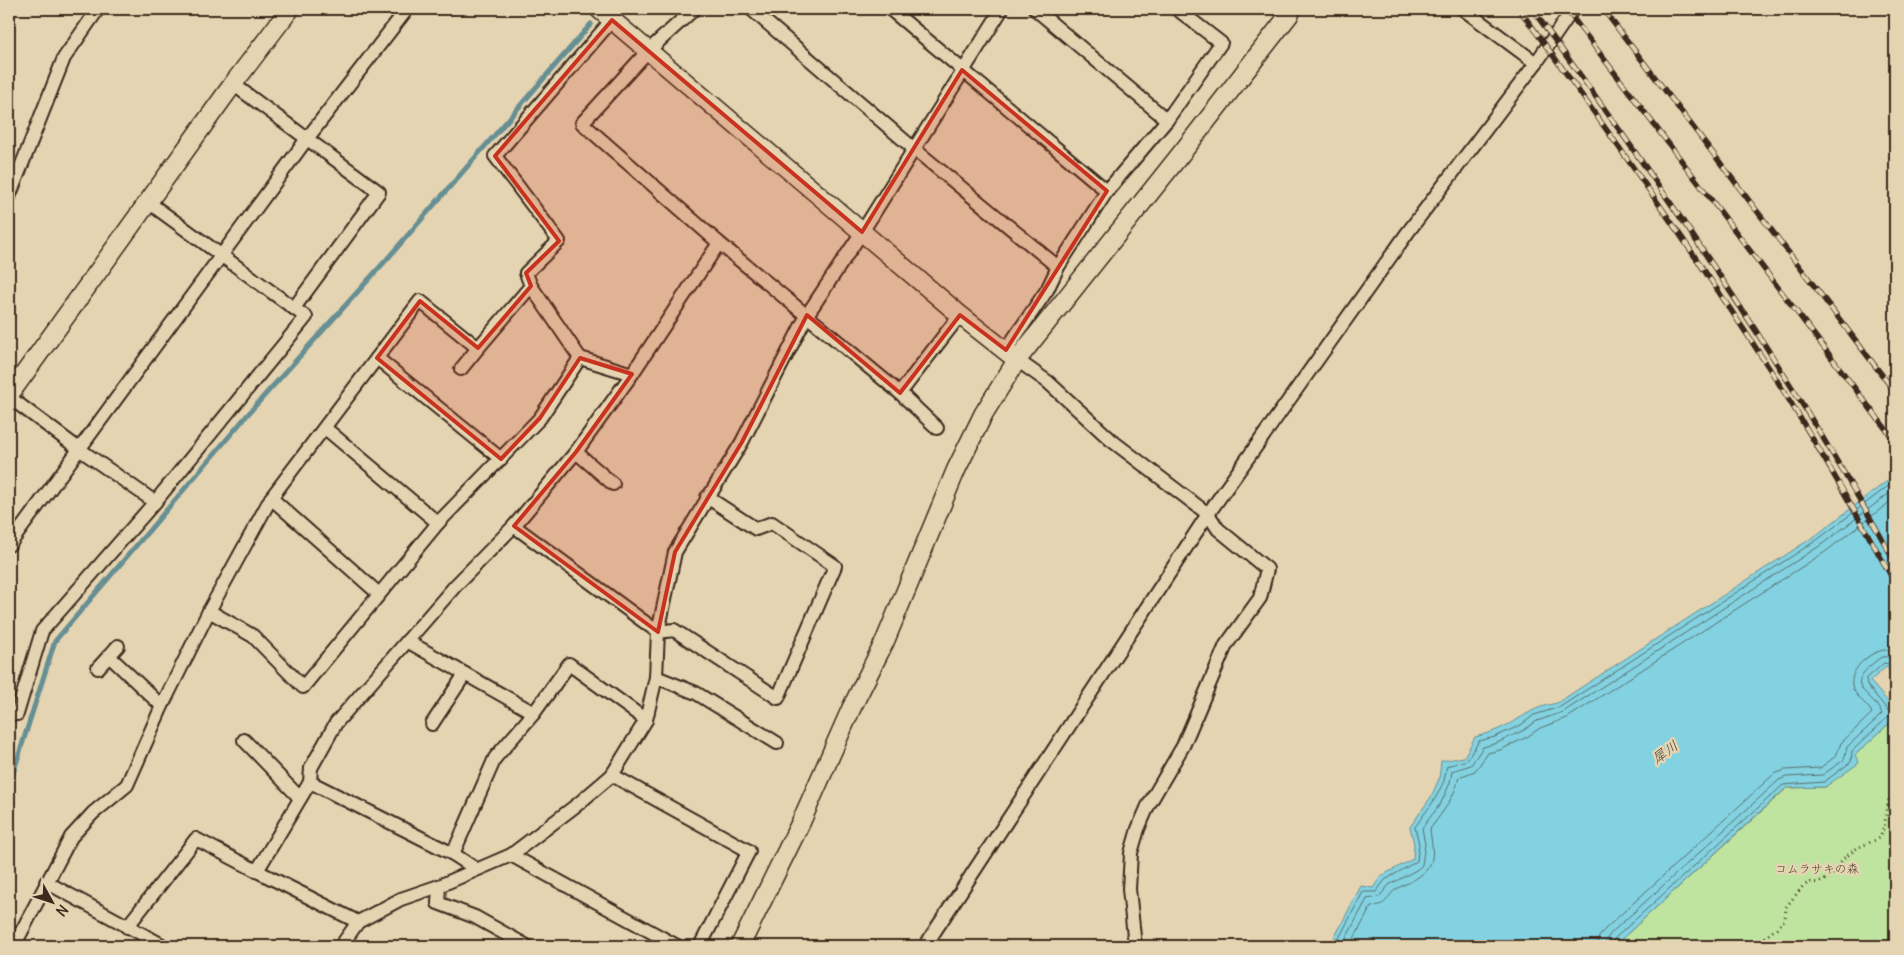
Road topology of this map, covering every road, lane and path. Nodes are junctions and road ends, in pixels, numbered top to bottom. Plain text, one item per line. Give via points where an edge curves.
1 (98, 9) edge
2 (290, 9) edge
3 (407, 9) edge
4 (694, 9) edge
5 (751, 9) edge
6 (890, 9) edge
7 (1002, 9) edge
8 (1035, 9) edge
9 (1177, 9) edge
10 (1292, 9) edge
11 (1463, 9) edge
12 (1573, 9) edge
13 (605, 14) edge
14 (648, 51) junction
15 (1536, 63) junction
16 (962, 70) junction
17 (233, 84) junction
18 (1167, 120) junction
19 (306, 140) junction
20 (913, 148) junction
21 (1107, 191) junction
22 (9, 197) edge
23 (148, 202) junction
24 (862, 232) junction
25 (719, 243) junction
26 (220, 256) junction
27 (1058, 267) junction
28 (531, 286) junction
29 (294, 308) junction
30 (807, 315) junction
31 (960, 315) junction
32 (478, 348) junction
33 (1011, 355) junction
34 (377, 358) junction
35 (580, 358) junction
36 (461, 369) dead end
37 (632, 374) junction
38 (900, 393) junction
39 (9, 396) edge
40 (325, 428) junction
41 (937, 428) dead end
42 (79, 450) junction
43 (576, 452) junction
44 (501, 459) junction
45 (613, 484) dead end
46 (707, 497) junction
47 (271, 498) junction
48 (155, 502) junction
49 (1208, 514) junction
50 (438, 523) junction
51 (514, 526) junction
52 (9, 545) edge
53 (379, 594) junction
54 (209, 611) junction
55 (658, 632) junction
56 (407, 641) junction
57 (118, 646) dead end
58 (109, 656) junction
59 (98, 668) dead end
60 (465, 674) junction
61 (656, 677) junction
62 (162, 706) junction
63 (9, 713) edge
64 (534, 713) junction
65 (646, 720) junction
66 (432, 724) dead end
67 (244, 740) dead end
68 (777, 743) dead end
69 (612, 775) junction
70 (310, 782) junction
71 (1895, 795) edge
72 (300, 798) junction
73 (453, 854) junction
74 (511, 855) junction
75 (476, 869) junction
76 (257, 871) junction
77 (46, 882) junction
78 (439, 886) junction
79 (358, 922) junction
80 (128, 927) junction
81 (14, 946) edge
82 (164, 946) edge
83 (341, 946) edge
84 (527, 946) edge
85 (677, 946) edge
86 (700, 946) edge
87 (740, 946) edge
88 (925, 946) edge
89 (1135, 946) edge
90 (1759, 946) edge

1 - 22 street via 64,58
2 - 17 street
3 - 19 street
4 - 14 street
5 - 20 street
6 - 16 street
7 - 16 street
8 - 18 street
9 - 18 street via 1221,43
10 - 33 street via 1184,150
11 - 15 street
12 - 15 street
13 - 14 street
13 - 28 street via 495,156 560,241 526,273
14 - 24 street
14 - 25 street via 582,123
15 - 49 street via 1408,232
16 - 20 street
16 - 21 street
17 - 19 street
17 - 23 street
18 - 21 street
19 - 26 street
19 - 29 street via 379,192
20 - 24 street
20 - 27 street
21 - 27 street
23 - 26 street
23 - 39 street
24 - 30 street
24 - 31 street
25 - 30 street
25 - 37 street
26 - 29 street
26 - 42 street
27 - 33 street
28 - 32 street
28 - 35 street
29 - 48 street via 306,317
30 - 38 street
30 - 46 street via 742,442
31 - 33 street
31 - 38 street
32 - 34 street via 420,301
32 - 36 street
33 - 49 street via 1048,382 1111,440
33 - 87 street via 956,470 885,641
34 - 40 street
34 - 44 street
35 - 37 street
35 - 44 street via 540,418
37 - 43 street
38 - 41 street
39 - 42 street
40 - 47 street
40 - 50 street
42 - 48 street
42 - 52 street
43 - 45 street
43 - 51 street
44 - 50 street
46 - 55 street via 675,552
46 - 55 street via 756,529 772,523 835,566 778,698 674,630
47 - 53 street
47 - 54 street
48 - 63 street via 42,631 17,714
49 - 88 street
49 - 89 street via 1218,529 1267,568 1260,598 1226,645 1183,746 1138,829 1130,852 1129,889
50 - 53 street
51 - 55 street
51 - 56 street
53 - 54 street via 303,688 253,636
54 - 62 street
55 - 61 street
56 - 60 street
56 - 70 street via 336,723 310,768
57 - 58 street
58 - 59 street
58 - 62 street
60 - 64 street
60 - 66 street
61 - 65 street
61 - 68 street via 696,693
62 - 77 street via 127,785 93,813 71,837
64 - 65 street via 569,664
64 - 73 street via 495,758
65 - 69 street
67 - 72 street
69 - 74 street
69 - 86 street via 750,851
70 - 72 street
70 - 73 street
71 - 90 path via 1889,798 1880,838 1857,848 1842,860 1832,876 1804,886 1786,907 1785,919
72 - 76 street
73 - 75 street
74 - 75 street
74 - 85 street
75 - 78 street
76 - 79 street
76 - 80 street via 196,839
77 - 80 street
77 - 81 street
78 - 79 street via 401,899
78 - 84 street via 438,903 475,917
79 - 83 street
80 - 82 street

